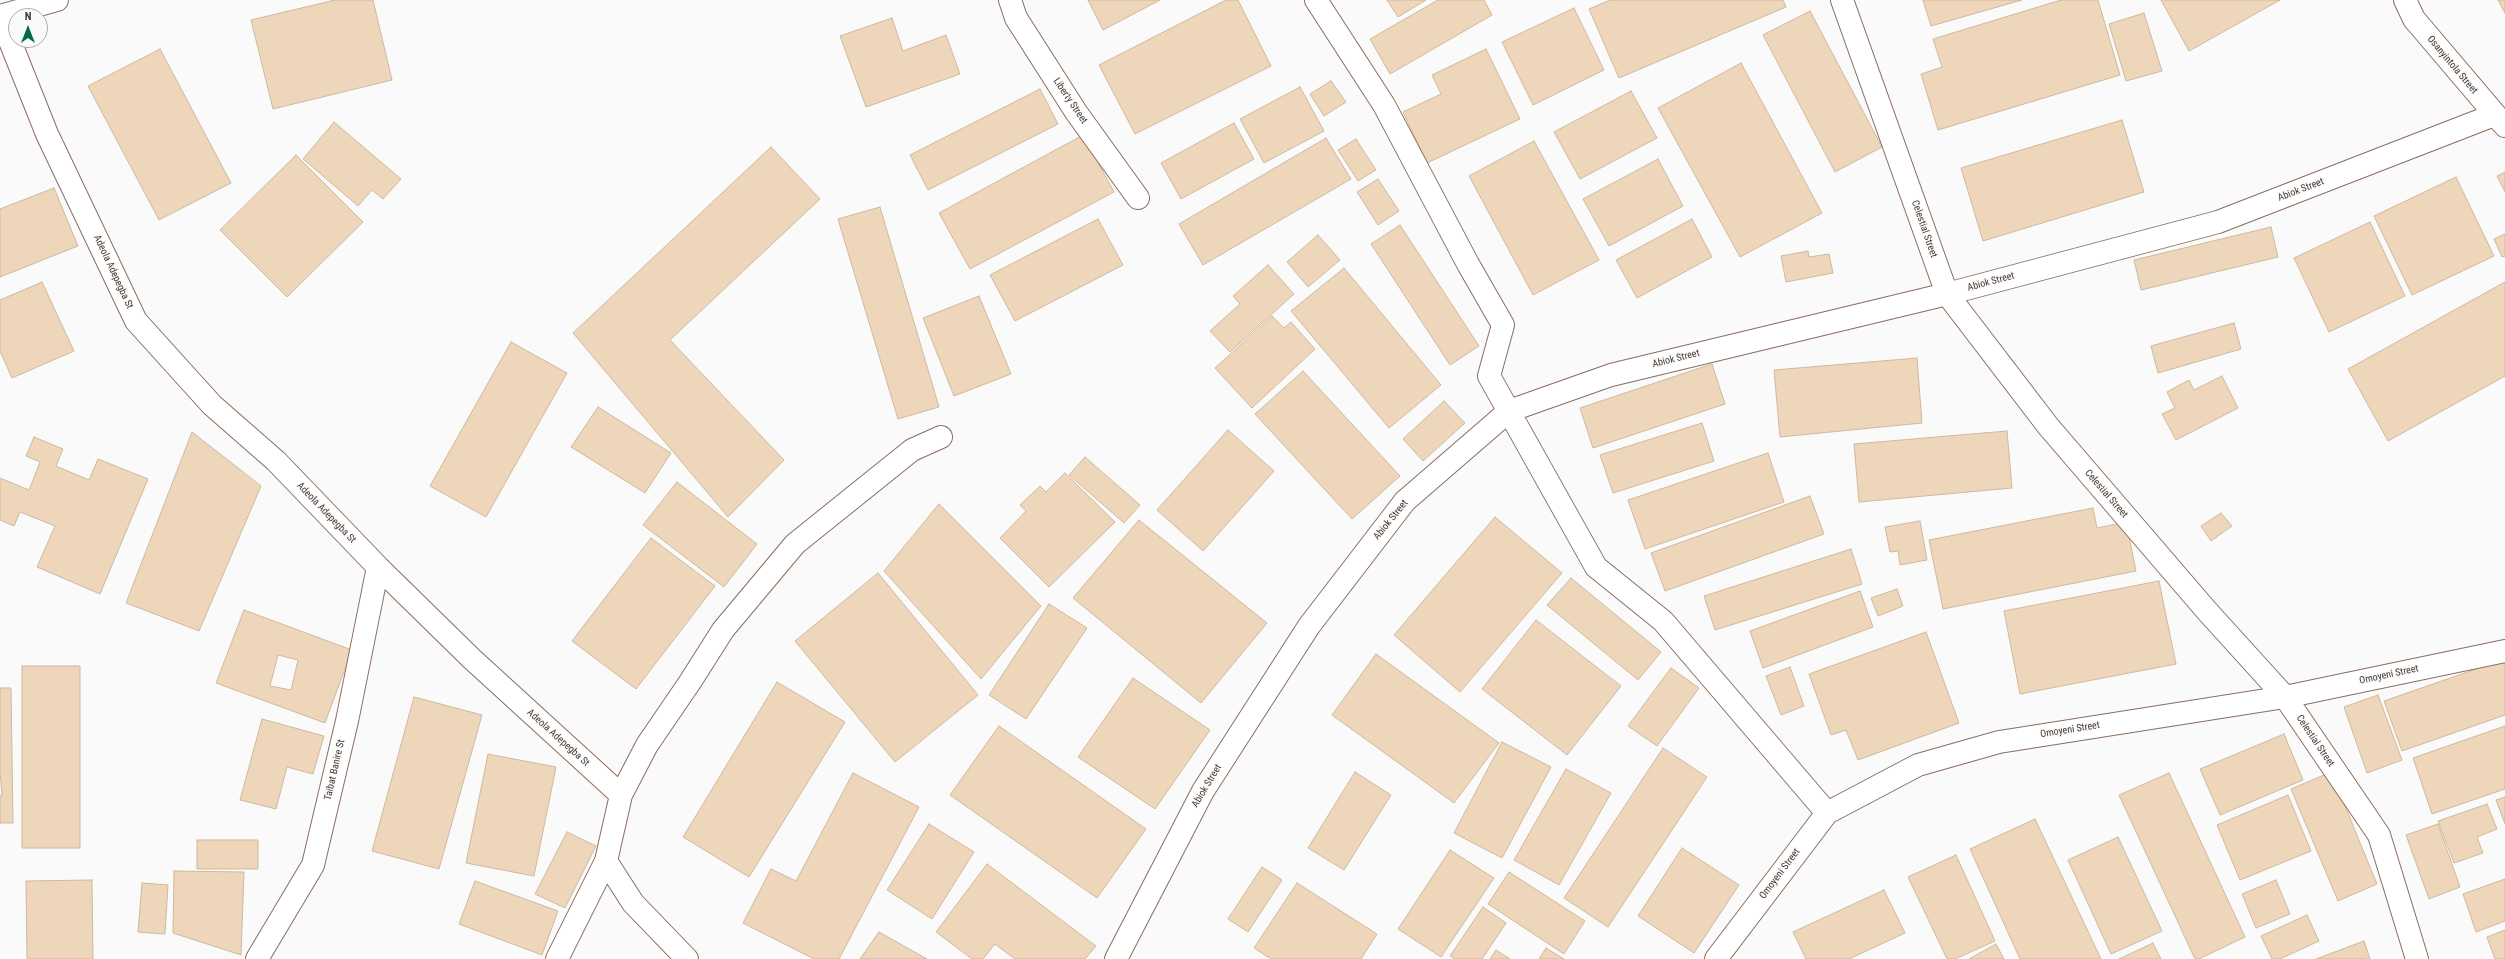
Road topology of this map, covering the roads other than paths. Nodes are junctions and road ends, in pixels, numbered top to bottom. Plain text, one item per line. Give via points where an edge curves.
1 (57, 0) edge
2 (1010, 0) edge
3 (1316, 0) edge
4 (1842, 0) edge
5 (2405, 0) edge
6 (0, 16) edge
7 (2500, 120) edge
8 (1138, 198) dead end
9 (1947, 294) junction
10 (1509, 411) junction
11 (941, 437) dead end
12 (378, 567) junction
13 (2505, 651) edge
14 (2286, 697) junction
15 (621, 795) junction
16 (1827, 813) junction
17 (606, 861) junction
18 (256, 959) edge
19 (556, 959) edge
20 (687, 959) edge
21 (1116, 959) edge
22 (1716, 959) edge
23 (2417, 959) edge

1 - 6 street
2 - 8 street, Liberty Street via 1016,18 1072,105
3 - 10 street via 1384,105 1468,264 1504,324 1489,376
4 - 9 street, Celestial Street
5 - 7 street, Osanyintola Street via 2414,19
6 - 12 street, Adeola Adepegba St via 47,134 136,321 212,406 276,461
7 - 9 street, Abiok Street via 2218,222
9 - 10 street, Abiok Street via 1611,375
9 - 14 street, Celestial Street via 2048,426 2207,611
10 - 16 street via 1596,567 1662,620
10 - 21 street, Abiok Street via 1405,501 1308,626 1203,791
11 - 15 street via 912,450 790,550 723,630 647,745
12 - 15 street, Adeola Adepegba St via 472,659
12 - 18 street, Taibat Banire St via 347,721 313,865
13 - 14 street, Omoyeni Street
14 - 16 street, Omoyeni Street via 1999,742 1918,765
14 - 23 street, Celestial Street via 2379,835
15 - 17 street
16 - 22 street, Omoyeni Street
17 - 19 street
17 - 20 street via 633,903

